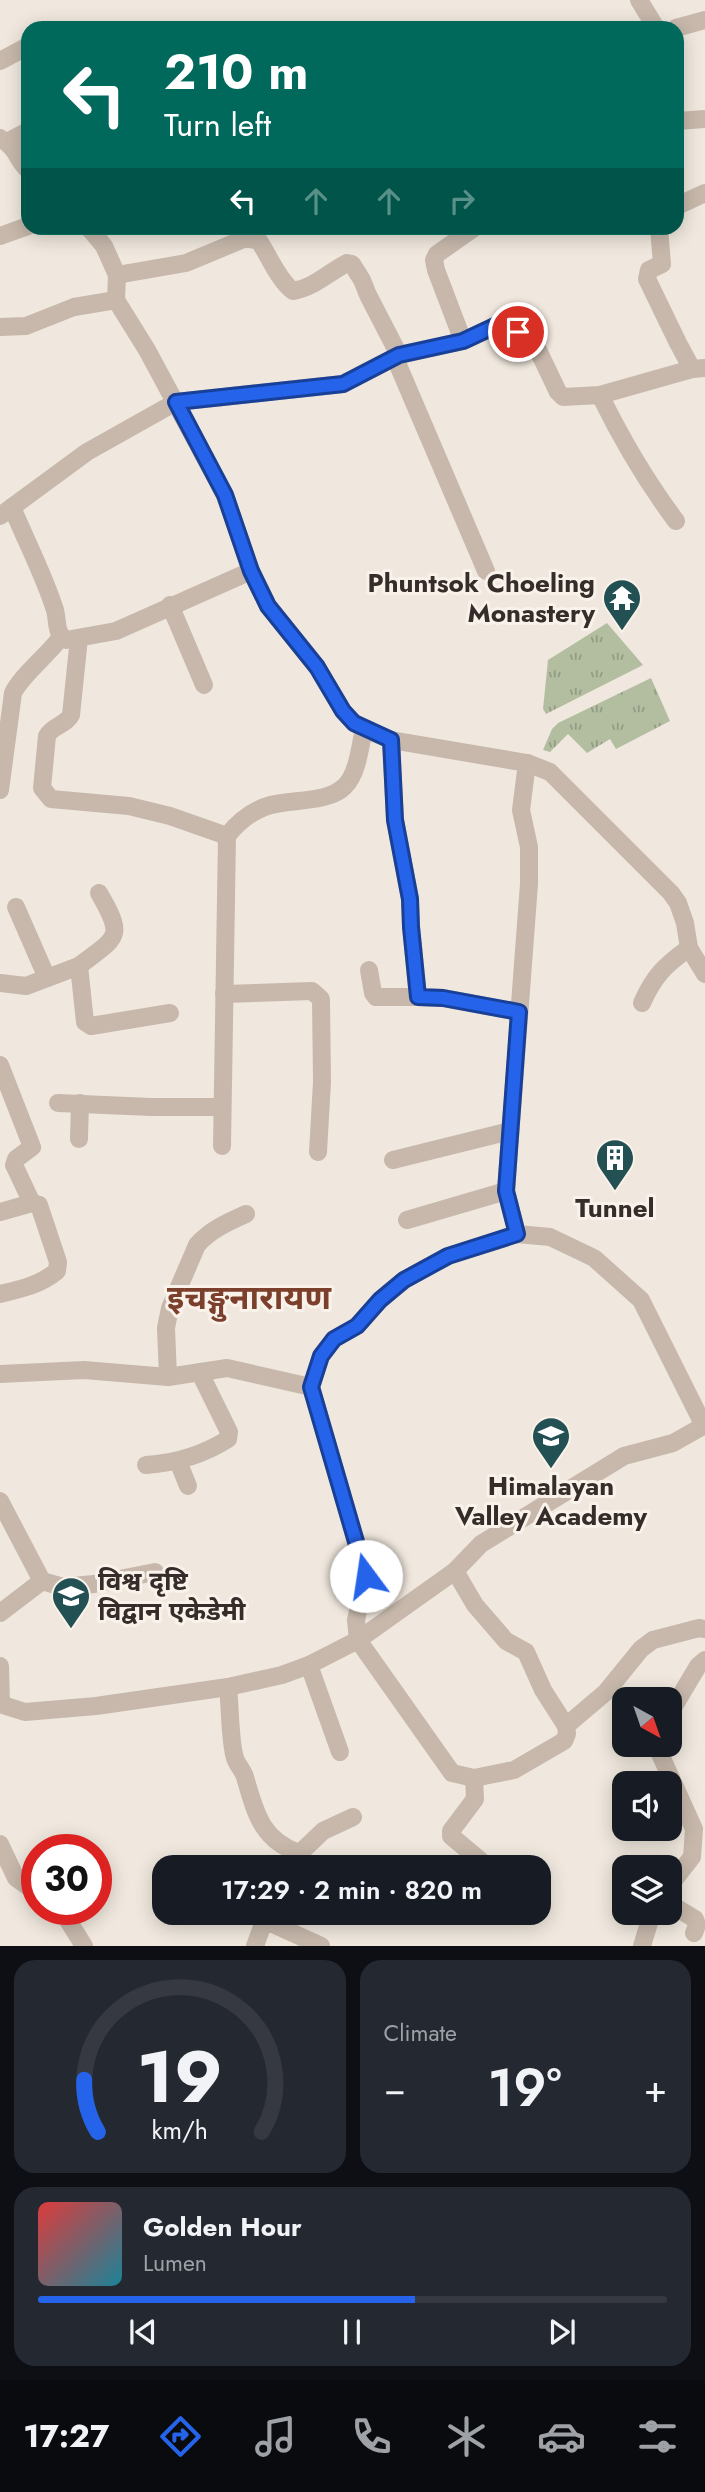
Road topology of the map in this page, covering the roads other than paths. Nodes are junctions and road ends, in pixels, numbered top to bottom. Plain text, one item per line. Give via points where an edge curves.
1 (639, 0) edge
2 (705, 20) edge
3 (652, 21) edge
4 (684, 26) edge
5 (21, 50) edge
6 (0, 61) edge
7 (705, 119) edge
8 (684, 120) edge
9 (21, 134) edge
10 (4, 140) edge
11 (21, 162) edge
12 (705, 193) edge
13 (684, 203) edge
14 (21, 228) edge
15 (95, 235) edge
16 (464, 235) edge
17 (660, 235) edge
18 (0, 236) edge
19 (117, 275) junction
20 (116, 300) junction
21 (0, 327) edge
22 (463, 341) junction
23 (397, 357) junction
24 (699, 369) edge
25 (600, 395) junction
26 (176, 402) junction
27 (6, 512) edge
28 (676, 521) dead end
29 (251, 571) junction
30 (486, 571) dead end
31 (170, 606) junction
32 (70, 638) junction
33 (204, 685) dead end
34 (364, 729) junction
35 (391, 740) junction
36 (527, 764) junction
37 (0, 790) edge
38 (227, 836) junction
39 (99, 893) dead end
40 (16, 907) dead end
41 (689, 948) junction
42 (79, 966) junction
43 (369, 970) dead end
44 (705, 974) edge
45 (47, 978) junction
46 (0, 983) edge
47 (224, 994) junction
48 (418, 997) junction
49 (642, 1003) dead end
50 (519, 1012) junction
51 (170, 1013) dead end
52 (0, 1065) edge
53 (80, 1102) junction
54 (58, 1103) dead end
55 (222, 1107) junction
56 (510, 1131) junction
57 (79, 1139) dead end
58 (222, 1146) dead end
59 (318, 1152) dead end
60 (393, 1160) dead end
61 (506, 1191) junction
62 (32, 1203) junction
63 (0, 1212) edge
64 (246, 1214) dead end
65 (407, 1220) dead end
66 (517, 1234) junction
67 (0, 1294) edge
68 (200, 1373) junction
69 (0, 1374) edge
70 (168, 1377) junction
71 (311, 1387) junction
72 (704, 1426) edge
73 (178, 1461) junction
74 (146, 1465) dead end
75 (188, 1486) dead end
76 (0, 1501) edge
77 (455, 1571) junction
78 (155, 1572) dead end
79 (41, 1581) junction
80 (0, 1613) edge
81 (705, 1629) edge
82 (358, 1640) junction
83 (705, 1660) edge
84 (309, 1665) junction
85 (0, 1666) edge
86 (228, 1687) junction
87 (682, 1693) edge
88 (1, 1704) edge
89 (566, 1726) junction
90 (340, 1752) dead end
91 (661, 1757) edge
92 (474, 1778) junction
93 (353, 1817) dead end
94 (0, 1844) edge
95 (474, 1855) edge
96 (682, 1870) edge
97 (21, 1882) edge
98 (682, 1911) edge
99 (71, 1925) edge
100 (648, 1925) edge
101 (694, 1933) dead end
102 (84, 1946) edge
103 (255, 1946) edge
104 (321, 1946) edge
105 (642, 1946) edge

1 - 3 street
2 - 4 street
5 - 6 street
7 - 8 street
9 - 10 street
10 - 11 street
12 - 13 street
14 - 18 street
15 - 19 street
16 - 22 street via 435,260
17 - 24 street via 662,264 649,270 647,279 678,344
19 - 20 street
19 - 23 street via 186,263 246,238 259,241 293,291 307,289 346,263 352,264
20 - 21 street via 74,307 26,326
20 - 26 street
22 - 23 street
22 - 25 street via 495,326 518,332 537,348 563,397
23 - 26 street via 343,384
23 - 30 street
24 - 25 street
25 - 28 street via 622,441
26 - 27 street via 87,452
26 - 29 street via 225,495
27 - 32 street
29 - 31 street
29 - 34 street via 268,606 317,667 343,711
31 - 32 street via 117,631
31 - 33 street
32 - 37 street via 49,653 13,693
32 - 38 street via 71,715 47,736 42,788 46,794 51,799 143,809
34 - 35 street
34 - 38 street via 345,787 324,797 272,804 239,821
35 - 36 street
35 - 48 street via 395,820 410,899
36 - 41 street via 539,766 559,780 671,893 685,923
36 - 50 street via 521,810 529,847 529,884
38 - 47 street
39 - 42 street via 116,926 114,936
40 - 45 street
41 - 44 street
41 - 49 street via 666,964
42 - 45 street
42 - 51 street via 85,1022 91,1027
43 - 48 street via 376,997
45 - 46 street via 26,986
47 - 55 street
47 - 59 street via 313,991 321,999
48 - 50 street
50 - 56 street
52 - 62 street via 32,1147 14,1165
53 - 54 street
53 - 55 street
53 - 57 street
55 - 58 street
56 - 60 street
56 - 61 street
61 - 65 street
61 - 66 street
62 - 63 street
62 - 67 street via 39,1205 57,1271 29,1287
64 - 70 street via 197,1245 170,1308
66 - 71 street via 448,1256 404,1280 357,1326 334,1339 321,1356
66 - 72 street via 550,1237 594,1258 641,1300
68 - 70 street
68 - 71 street via 227,1368
68 - 73 street via 229,1437 210,1451
69 - 70 street via 84,1370
71 - 82 street via 366,1576 356,1620
72 - 77 street via 673,1443 624,1456 481,1545
73 - 74 street
73 - 75 street
76 - 79 street
77 - 82 street
77 - 89 street via 475,1605 506,1641 526,1652
78 - 79 street via 62,1587
79 - 80 street
81 - 89 street via 653,1640 641,1648 606,1692
82 - 84 street
82 - 92 street via 452,1773
83 - 87 street
84 - 86 street
84 - 90 street
85 - 88 street
86 - 88 street via 25,1712
86 - 93 street via 235,1758 261,1825 287,1849 300,1853 323,1831
89 - 92 street via 564,1741 547,1752 514,1770
91 - 96 street via 694,1829 692,1857
92 - 95 street via 475,1799 451,1832
94 - 97 street
98 - 101 street via 695,1919
99 - 102 street
100 - 105 street
103 - 104 street via 263,1924 273,1924

